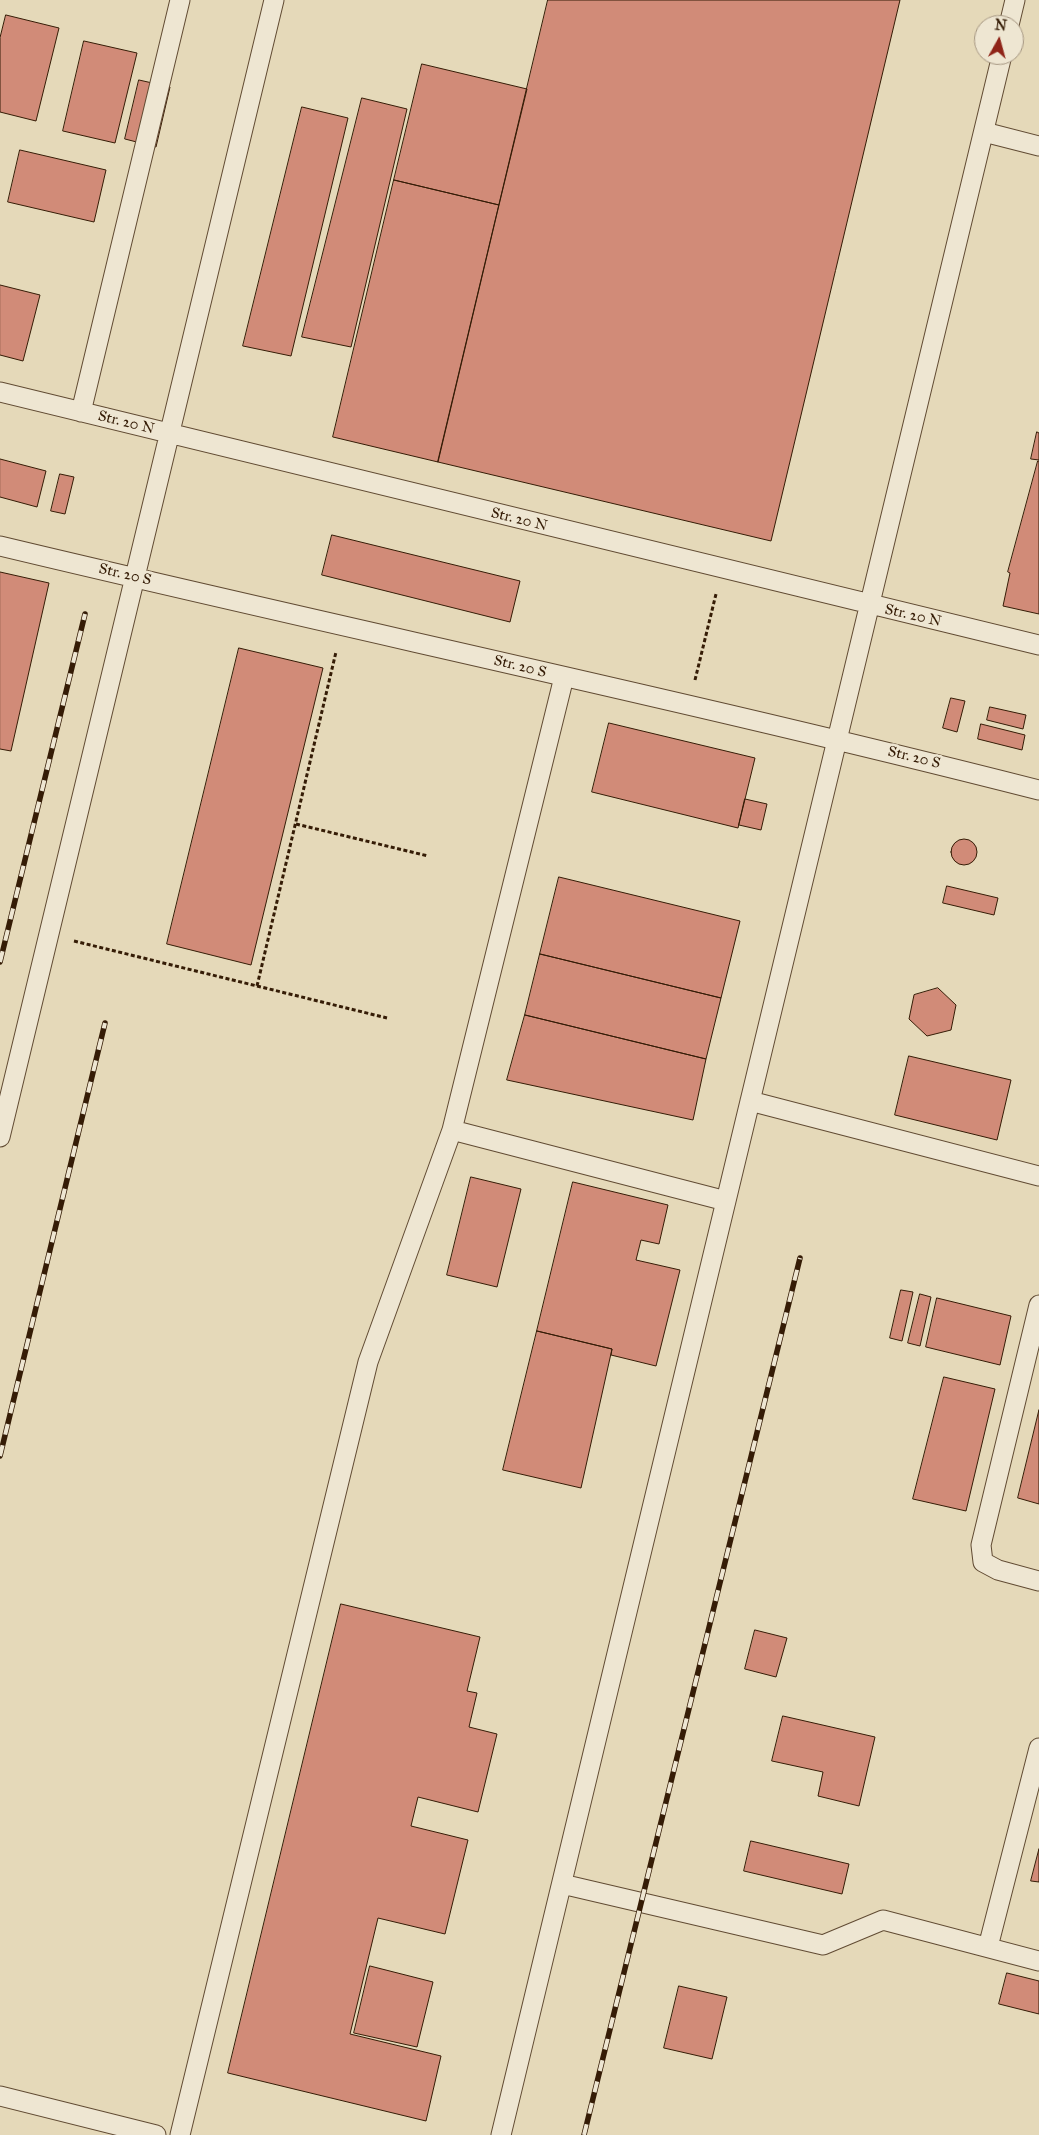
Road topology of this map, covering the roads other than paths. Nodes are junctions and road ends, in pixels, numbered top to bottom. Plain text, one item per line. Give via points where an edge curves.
1 (180, 0) edge
2 (274, 0) edge
3 (1016, 0) edge
4 (1012, 15) edge
5 (1000, 65) edge
6 (984, 132) junction
7 (1039, 146) edge
8 (0, 392) edge
9 (80, 412) junction
10 (170, 433) junction
11 (0, 546) edge
12 (135, 578) junction
13 (870, 606) junction
14 (1039, 646) edge
15 (564, 677) junction
16 (838, 739) junction
17 (1039, 790) edge
18 (750, 1101) junction
19 (452, 1130) junction
20 (0, 1137) edge
21 (1039, 1176) edge
22 (726, 1201) junction
23 (1039, 1305) edge
24 (1039, 1582) edge
25 (1039, 1748) edge
26 (562, 1884) junction
27 (988, 1947) junction
28 (1039, 1961) edge
29 (0, 2096) edge
30 (156, 2135) edge
31 (180, 2135) edge
32 (501, 2135) edge

1 - 9 lane
2 - 10 lane
3 - 4 lane
5 - 6 lane
6 - 7 lane
6 - 13 lane
8 - 9 lane, Str. 20 N
9 - 10 lane, Str. 20 N
10 - 12 lane
10 - 13 lane, Str. 20 N
11 - 12 lane, Str. 20 S
12 - 15 lane, Str. 20 S
12 - 20 lane
13 - 14 lane, Str. 20 N
13 - 16 lane
15 - 16 lane, Str. 20 S
15 - 19 lane
16 - 17 lane, Str. 20 S
16 - 18 lane
18 - 21 lane
18 - 22 lane
19 - 22 lane
19 - 31 lane via 368,1362
22 - 26 lane
23 - 24 lane via 981,1545 983,1562
25 - 27 lane
26 - 27 lane via 823,1945 883,1920
26 - 32 lane
27 - 28 lane
29 - 30 lane

